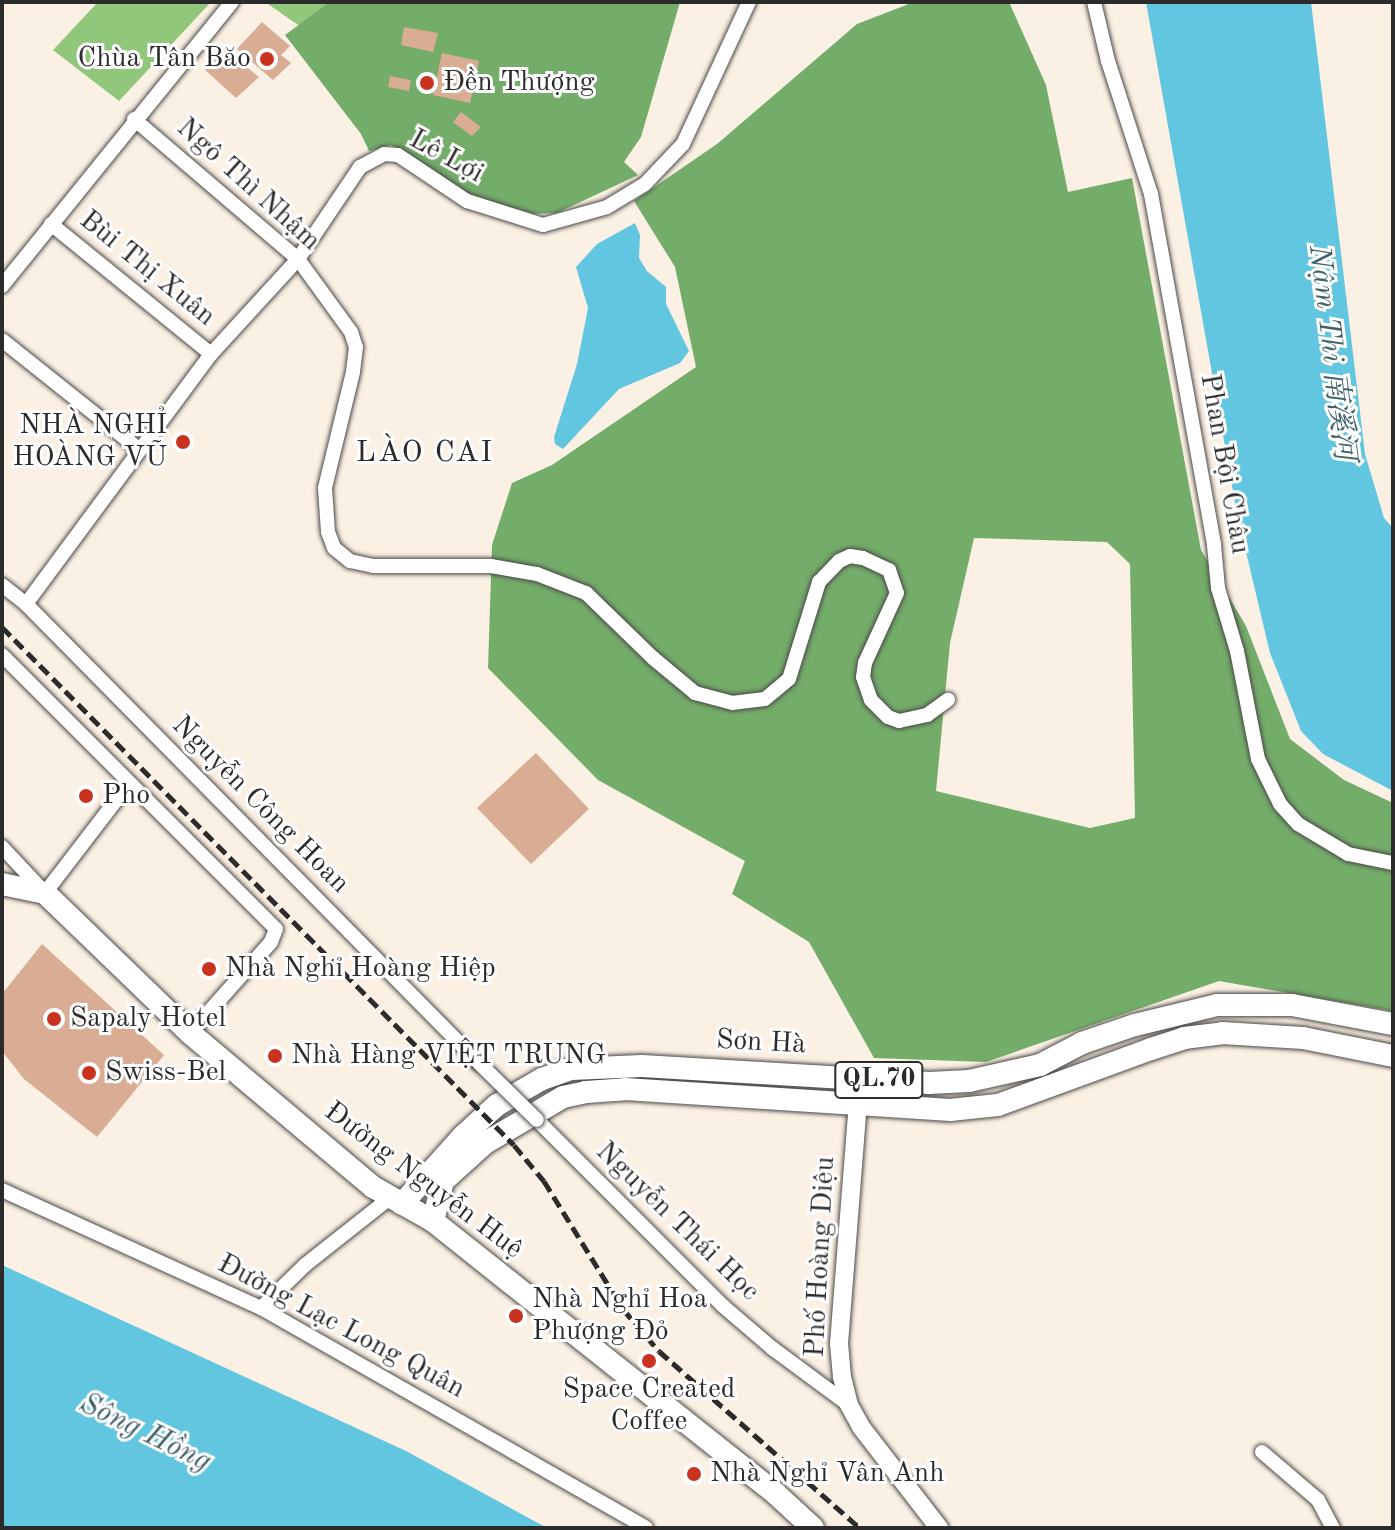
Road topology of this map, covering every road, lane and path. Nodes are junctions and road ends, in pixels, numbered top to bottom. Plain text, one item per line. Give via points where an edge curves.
1 (232, 2) edge
2 (749, 2) edge
3 (1094, 2) edge
4 (134, 119) junction
5 (51, 224) junction
6 (298, 259) junction
7 (2, 286) edge
8 (2, 340) edge
9 (211, 354) junction
10 (140, 450) junction
11 (2, 585) edge
12 (26, 604) junction
13 (2, 655) edge
14 (948, 700) dead end
15 (128, 785) junction
16 (2, 847) edge
17 (1393, 863) edge
18 (2, 884) edge
19 (45, 893) junction
20 (1393, 1024) edge
21 (190, 1033) junction
22 (1393, 1056) edge
23 (479, 1063) joint
24 (856, 1078) junction
25 (858, 1102) junction
26 (2, 1190) edge
27 (396, 1200) junction
28 (433, 1221) junction
29 (261, 1308) junction
30 (849, 1405) junction
31 (1262, 1452) dead end
32 (805, 1523) edge
33 (646, 1528) edge
34 (939, 1528) edge
35 (1333, 1528) edge

1 - 4 street
2 - 6 street, Lê Lợi via 683,144 645,184 607,207 543,225 524,221 467,201 398,155 384,154 360,167
3 - 17 street, Phan Bội Châu via 1151,194 1218,588 1237,651 1258,759 1280,804 1298,824 1348,854
4 - 5 street
4 - 6 street, Ngô Thì Nhậm
5 - 7 street
5 - 9 street, Bùi Thị Xuân
6 - 9 street, Lê Lợi
6 - 14 street, Ngô Thì Nhậm via 351,332 356,347 325,488 328,532 334,548 350,561 373,566 491,566 537,574 586,593 695,693 732,703 765,699 789,679 819,582 839,561 863,558 889,570 897,593 865,663 863,677 871,700 899,721 927,715
8 - 10 street
9 - 10 street, Lê Lợi
10 - 12 street, Lê Lợi
11 - 12 street, Nguyễn Công Hoan
12 - 23 street, Nguyễn Công Hoan
13 - 15 street
15 - 19 street
15 - 21 street via 276,929 271,942
16 - 19 street
18 - 19 main road
19 - 21 main road, Đường Nguyễn Huệ
20 - 24 main road, Sơn Hà / QL.70 via 1292,1005 1217,1005 1135,1025 1003,1075 929,1083
21 - 27 main road, Đường Nguyễn Huệ via 373,1187
22 - 25 main road, Sơn Hà / QL.70 via 1303,1038 1222,1033 1162,1045 998,1105 950,1110
23 - 30 street, Nguyễn Thái Học, bridge via 723,1306
24 - 25 main road
24 - 27 main road, Sơn Hà / QL.70 via 642,1066 571,1069 497,1105
25 - 28 main road, Sơn Hà / QL.70 via 625,1089 563,1097 485,1143 443,1181
25 - 30 street, Phố Hoàng Diệu via 839,1343
26 - 29 street, Đường Lạc Long Quân
27 - 28 main road, Đường Nguyễn Huệ
27 - 29 street via 305,1265
28 - 32 main road, Đường Nguyễn Huệ
29 - 33 street, Đường Lạc Long Quân
30 - 34 street, Phố Hoàng Diệu
31 - 35 street via 1318,1500

